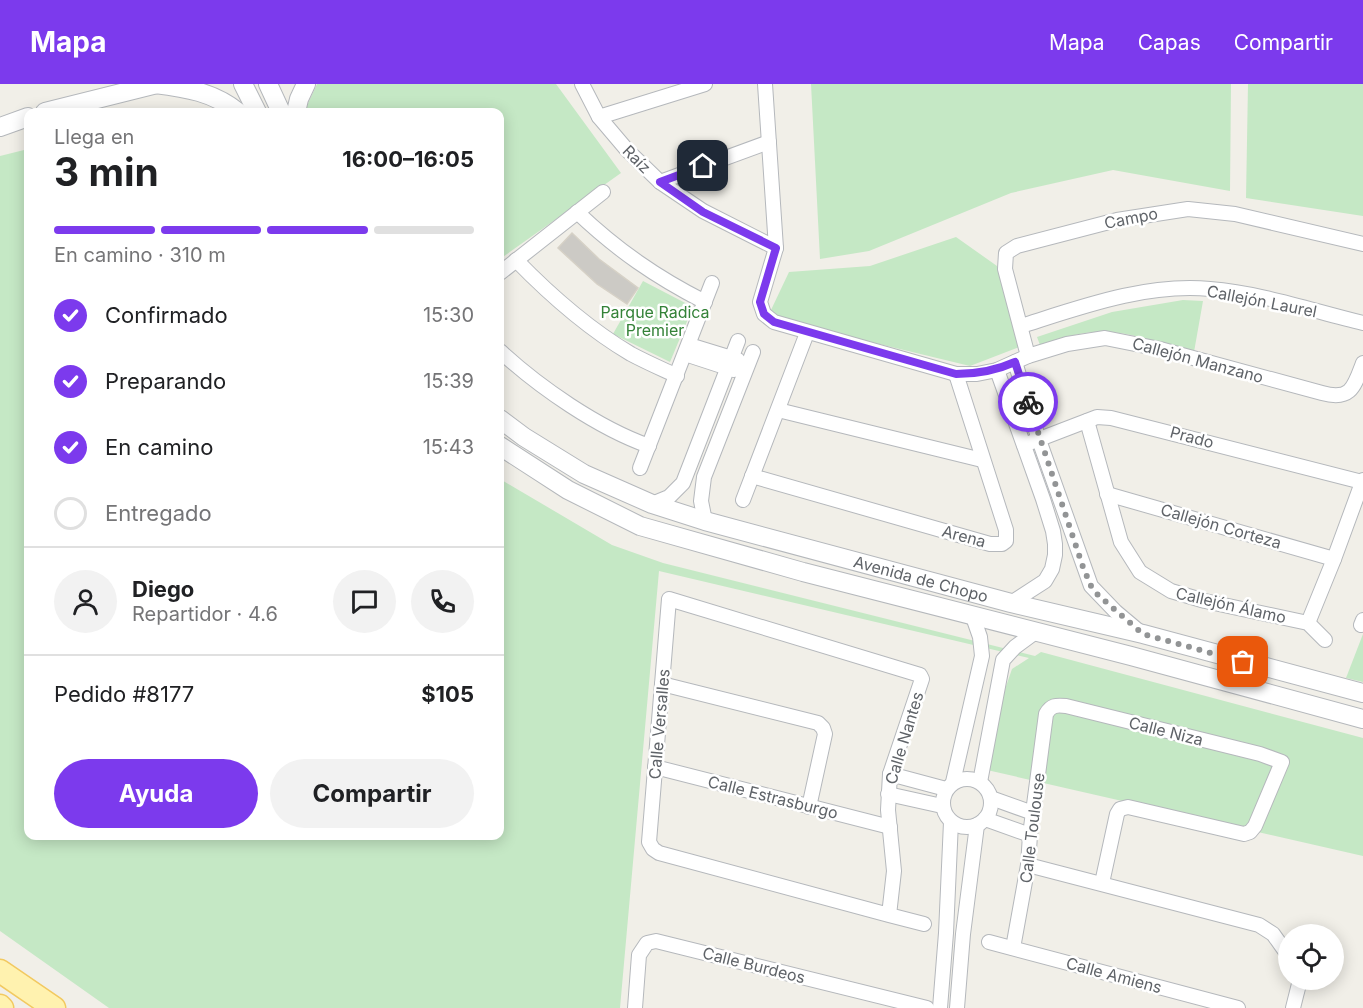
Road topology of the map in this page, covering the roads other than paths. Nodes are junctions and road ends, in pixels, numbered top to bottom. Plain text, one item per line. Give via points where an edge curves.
1 (156, 84) edge
2 (243, 84) edge
3 (268, 84) edge
4 (306, 84) edge
5 (582, 84) edge
6 (705, 84) edge
7 (765, 84) edge
8 (61, 108) edge
9 (232, 108) edge
10 (255, 108) edge
11 (279, 108) edge
12 (297, 108) edge
13 (599, 117) junction
14 (24, 118) edge
15 (0, 127) edge
16 (769, 142) junction
17 (660, 182) junction
18 (603, 192) dead end
19 (577, 212) junction
20 (1363, 244) edge
21 (776, 248) junction
22 (516, 260) junction
23 (504, 270) edge
24 (712, 283) dead end
25 (705, 302) junction
26 (1363, 323) edge
27 (1021, 326) junction
28 (807, 333) junction
29 (738, 341) dead end
30 (687, 350) junction
31 (504, 354) edge
32 (1028, 356) junction
33 (1015, 362) junction
34 (730, 363) junction
35 (1363, 363) edge
36 (997, 370) junction
37 (956, 374) junction
38 (677, 376) junction
39 (778, 410) junction
40 (1087, 421) junction
41 (504, 422) edge
42 (1039, 440) junction
43 (1024, 445) junction
44 (649, 446) junction
45 (504, 449) edge
46 (982, 459) junction
47 (640, 468) dead end
48 (752, 476) junction
49 (1363, 481) edge
50 (1107, 494) junction
51 (743, 500) dead end
52 (652, 504) junction
53 (705, 521) junction
54 (809, 549) junction
55 (1334, 559) junction
56 (803, 572) junction
57 (1011, 603) junction
58 (973, 617) junction
59 (1308, 622) junction
60 (1034, 633) junction
61 (1143, 634) junction
62 (1325, 640) dead end
63 (982, 656) junction
64 (1003, 660) junction
65 (1243, 662) junction
66 (915, 673) joint
67 (662, 684) junction
68 (1238, 686) junction
69 (1363, 693) edge
70 (1049, 708) joint
71 (1363, 719) edge
72 (655, 767) junction
73 (890, 774) junction
74 (980, 782) junction
75 (950, 785) junction
76 (888, 794) junction
77 (991, 798) junction
78 (942, 806) junction
79 (809, 807) junction
80 (1033, 813) junction
81 (951, 822) junction
82 (981, 822) junction
83 (890, 827) junction
84 (1030, 835) junction
85 (1028, 865) junction
86 (1102, 883) junction
87 (889, 915) junction
88 (924, 924) dead end
89 (946, 933) junction
90 (963, 934) junction
91 (1278, 941) edge
92 (989, 942) dead end
93 (1013, 948) junction
94 (0, 971) edge
95 (1298, 990) edge
96 (54, 1008) edge
97 (635, 1008) edge
98 (927, 1008) edge
99 (940, 1008) edge
100 (957, 1008) edge
101 (1238, 1008) edge
102 (1293, 1008) edge

1 - 8 street
1 - 9 street via 200,91
2 - 10 street
3 - 11 street
4 - 12 street
5 - 13 street, Raíz
6 - 13 street
7 - 16 street
13 - 17 street, Raíz
14 - 15 street
16 - 17 street
16 - 21 street
17 - 21 street, Raíz via 703,212
18 - 19 street
19 - 22 street
19 - 25 street via 637,263
20 - 27 street, Campo via 1235,214 1188,209 1078,229 1017,246 1006,253 1005,269
21 - 28 street, Callejón Manzano via 760,302 764,314 774,322
22 - 23 street
22 - 38 street via 551,296 590,327
24 - 25 street
25 - 30 street
26 - 27 street, Callejón Laurel via 1241,294 1182,289 1110,299
27 - 32 street, Campo
28 - 37 street, Callejón Manzano
28 - 39 street
29 - 34 street
30 - 34 street
30 - 38 street
31 - 44 street via 555,395 608,428
32 - 33 street, Callejón Manzano
32 - 35 street, Callejón Manzano via 1105,338 1333,396 1350,392
33 - 36 street, Callejón Manzano
33 - 42 street
34 - 52 street via 683,483
34 - 53 street via 748,363 704,477 700,501
36 - 37 street, Callejón Manzano
36 - 43 street
37 - 46 street, Arena
38 - 44 street
39 - 46 street
39 - 48 street
40 - 42 street, Prado
40 - 49 street, Prado via 1103,417 1124,420
40 - 50 street, Callejón Álamo
41 - 52 street, Avenida de Chopo via 584,474
42 - 43 street, Prado
42 - 61 street via 1091,586
43 - 57 street via 1053,531 1055,555 1044,581
44 - 47 street
45 - 56 street, Avenida de Chopo via 568,490 640,526
46 - 48 street, Arena via 1006,530 1006,541 1002,544 990,544
48 - 51 street
49 - 55 street, Callejón Álamo
50 - 55 street, Callejón Corteza
50 - 59 street, Callejón Álamo via 1121,542 1140,572 1156,584 1205,601
52 - 53 street, Avenida de Chopo
53 - 54 street, Avenida de Chopo
54 - 56 street
54 - 57 street, Avenida de Chopo
55 - 59 street, Callejón Álamo
56 - 58 street, Avenida de Chopo
57 - 61 street, Avenida de Chopo
58 - 60 street, Avenida de Chopo
58 - 63 street
59 - 62 street, Callejón Álamo
60 - 64 street
60 - 68 street, Avenida de Chopo
61 - 65 street, Avenida de Chopo
63 - 64 street
63 - 75 street
64 - 74 street
65 - 68 street
65 - 69 street, Avenida de Chopo
66 - 67 street, Calle Versalles via 669,599
66 - 73 street, Calle Nantes via 922,679
67 - 72 street, Calle Versalles
67 - 79 street via 818,723 825,734
68 - 71 street, Avenida de Chopo
70 - 80 street, Calle Toulouse
70 - 86 street, Calle Niza via 1066,706 1282,762 1255,826 1244,834 1128,807 1120,809
72 - 79 street, Calle Estrasburgo
72 - 87 street, Calle Versalles via 649,842 659,853
73 - 75 street
73 - 76 street, Calle Nantes
74 - 75 street via 962,779
74 - 77 street
75 - 78 street via 942,797
76 - 78 street
76 - 83 street, Calle Nantes
77 - 80 street
77 - 82 street via 991,809
78 - 81 street
79 - 83 street, Calle Estrasburgo
80 - 84 street, Calle Toulouse
81 - 82 street via 968,828
81 - 89 street
82 - 84 street
82 - 90 street
83 - 87 street, Calle Nantes via 894,871
84 - 85 street, Calle Toulouse
85 - 86 street
85 - 93 street, Calle Toulouse
86 - 91 street via 1259,924
87 - 88 street
89 - 90 street
89 - 99 street
90 - 100 street
92 - 93 street, Calle Amiens
93 - 101 street, Calle Amiens
94 - 96 main road
95 - 102 street
97 - 98 street, Calle Burdeos via 639,955 647,943 656,941

